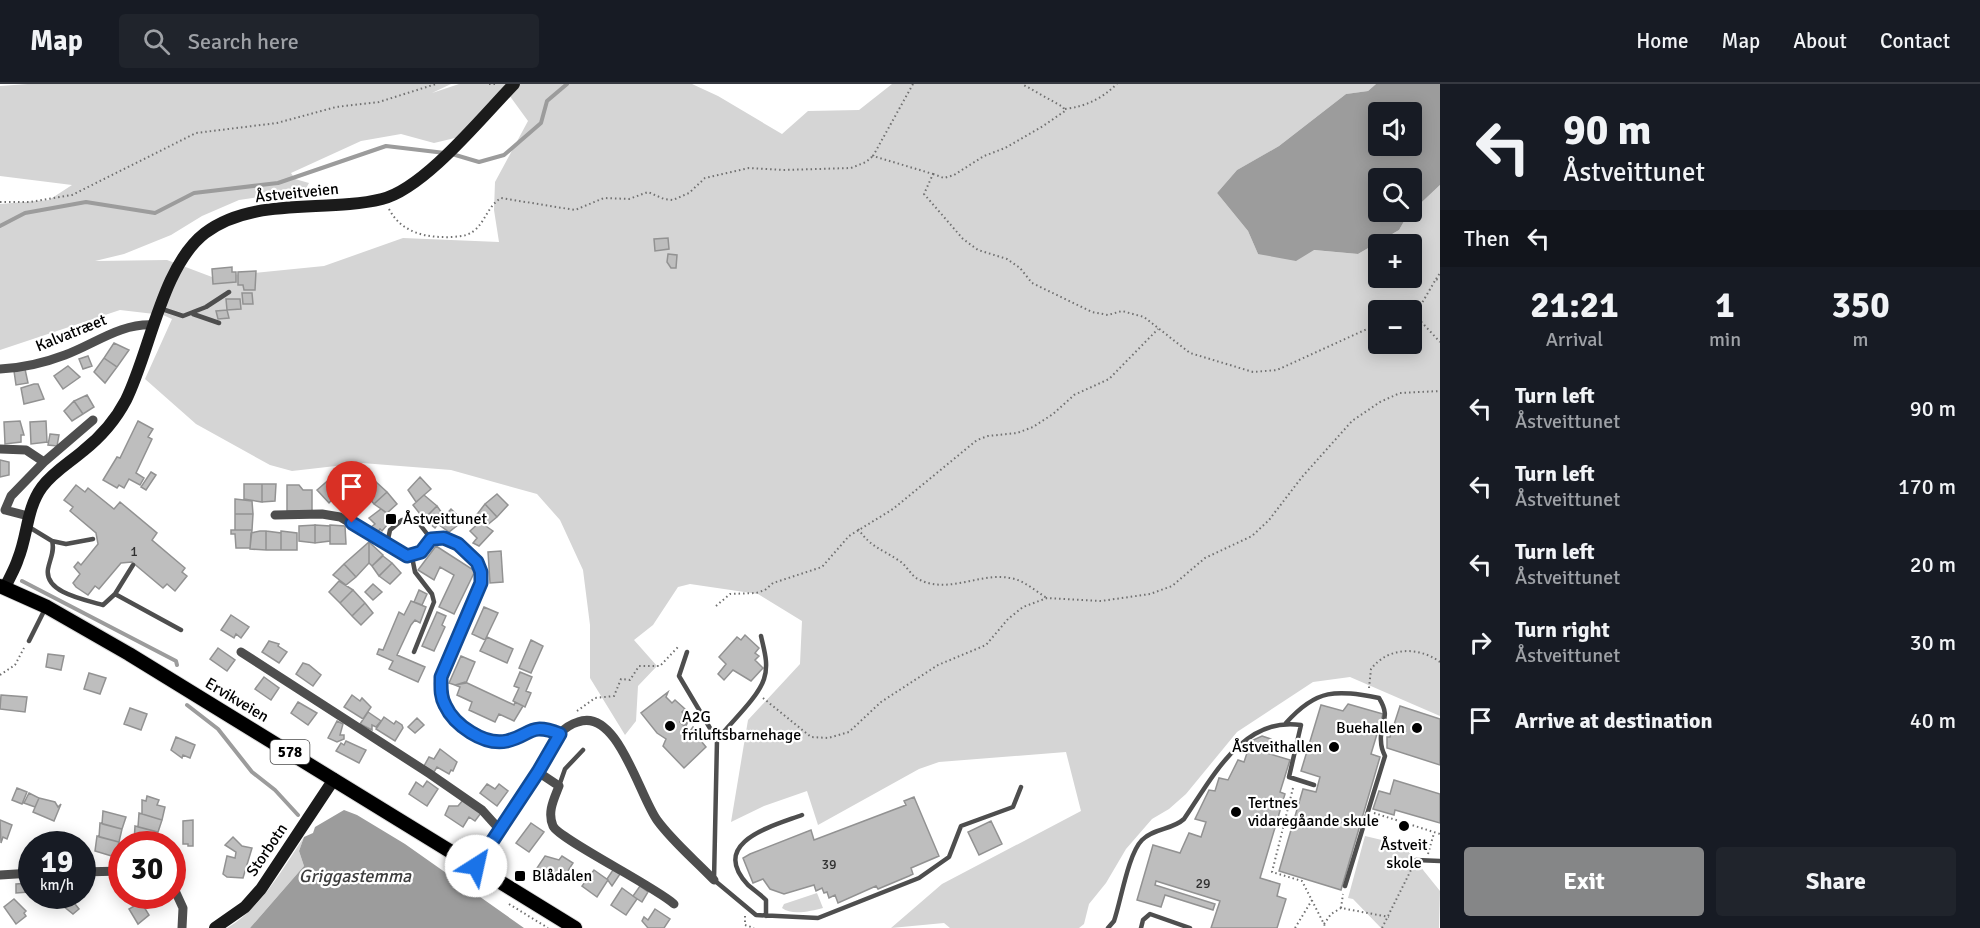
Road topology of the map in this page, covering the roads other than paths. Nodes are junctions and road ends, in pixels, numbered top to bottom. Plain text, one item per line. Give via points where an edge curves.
1 (514, 84) edge
2 (230, 292) dead end
3 (161, 308) junction
4 (193, 314) junction
5 (219, 323) dead end
6 (154, 325) junction
7 (0, 369) edge
8 (93, 420) dead end
9 (0, 449) edge
10 (44, 462) junction
11 (275, 515) dead end
12 (28, 521) junction
13 (93, 539) dead end
14 (431, 539) junction
15 (52, 541) junction
16 (387, 544) junction
17 (412, 557) junction
18 (133, 565) dead end
19 (4, 584) edge
20 (115, 594) junction
21 (47, 607) junction
22 (181, 630) dead end
23 (761, 636) dead end
24 (29, 640) road end
25 (241, 652) dead end
26 (414, 652) dead end
27 (687, 652) dead end
28 (1286, 723) junction
29 (560, 734) junction
30 (717, 740) junction
31 (583, 750) dead end
32 (538, 772) junction
33 (570, 773) dead end
34 (334, 779) junction
35 (560, 783) junction
36 (1314, 785) dead end
37 (1021, 787) dead end
38 (802, 815) dead end
39 (500, 830) junction
40 (1416, 860) road end
41 (1440, 861) edge
42 (476, 866) junction
43 (18, 874) edge
44 (0, 875) edge
45 (714, 880) junction
46 (1346, 886) road end
47 (674, 904) dead end
48 (183, 909) edge
49 (766, 916) junction
50 (182, 928) edge
51 (215, 928) edge
52 (575, 928) edge
53 (1108, 928) edge
54 (1141, 928) edge
55 (1190, 928) edge

1 - 3 street, Åstveitveien via 419,180 384,199 257,213 205,233 187,251
2 - 4 lane
3 - 4 lane via 183,316
3 - 6 street, Åstveitveien
4 - 5 lane
6 - 7 street, Kalvatræet via 123,328 66,354
6 - 12 street, Åstveitveien via 127,399 111,427 53,474 35,498
8 - 10 street
9 - 10 street via 26,450
10 - 12 street via 11,496 5,510
11 - 16 street via 340,517
12 - 15 lane
12 - 19 street, Åstveitveien via 15,565
13 - 15 lane via 66,544
14 - 16 lane via 418,522 407,519 390,530
14 - 17 street
14 - 29 street via 444,538 458,544 477,562 481,572 481,583 441,677 446,708 475,735 493,742 508,741 537,728
15 - 20 lane via 47,576 51,584 103,604
16 - 17 street
17 - 26 lane via 415,572 434,602
18 - 20 lane
19 - 21 main road, Ervikveien / 578
20 - 22 lane
21 - 24 lane
21 - 34 main road, Ervikveien / 578
23 - 30 lane via 767,661 764,678
25 - 39 street via 430,774 482,810
27 - 30 lane via 679,676
28 - 36 lane via 1301,725 1289,777
28 - 46 lane via 1301,706 1323,694 1346,692 1378,698 1386,715 1380,741 1385,756
28 - 53 lane via 1246,738 1179,824 1154,831 1141,841 1114,921
29 - 32 street
29 - 45 street via 586,719 610,730 658,821
30 - 45 lane
31 - 35 lane via 574,756
32 - 35 street
32 - 39 street
33 - 35 lane
34 - 42 main road, Ervikveien / 578
34 - 51 street, Storbotn via 261,889 245,907
35 - 47 street via 550,816 559,835 638,878
37 - 49 lane via 1013,807 961,826 949,858 919,878 818,918
38 - 49 lane via 748,836 738,850 737,864 742,875 766,900
39 - 42 street
40 - 41 lane
42 - 52 main road, Ervikveien / 578
43 - 44 street
45 - 49 lane via 756,915
48 - 50 street
54 - 55 lane via 1150,914

